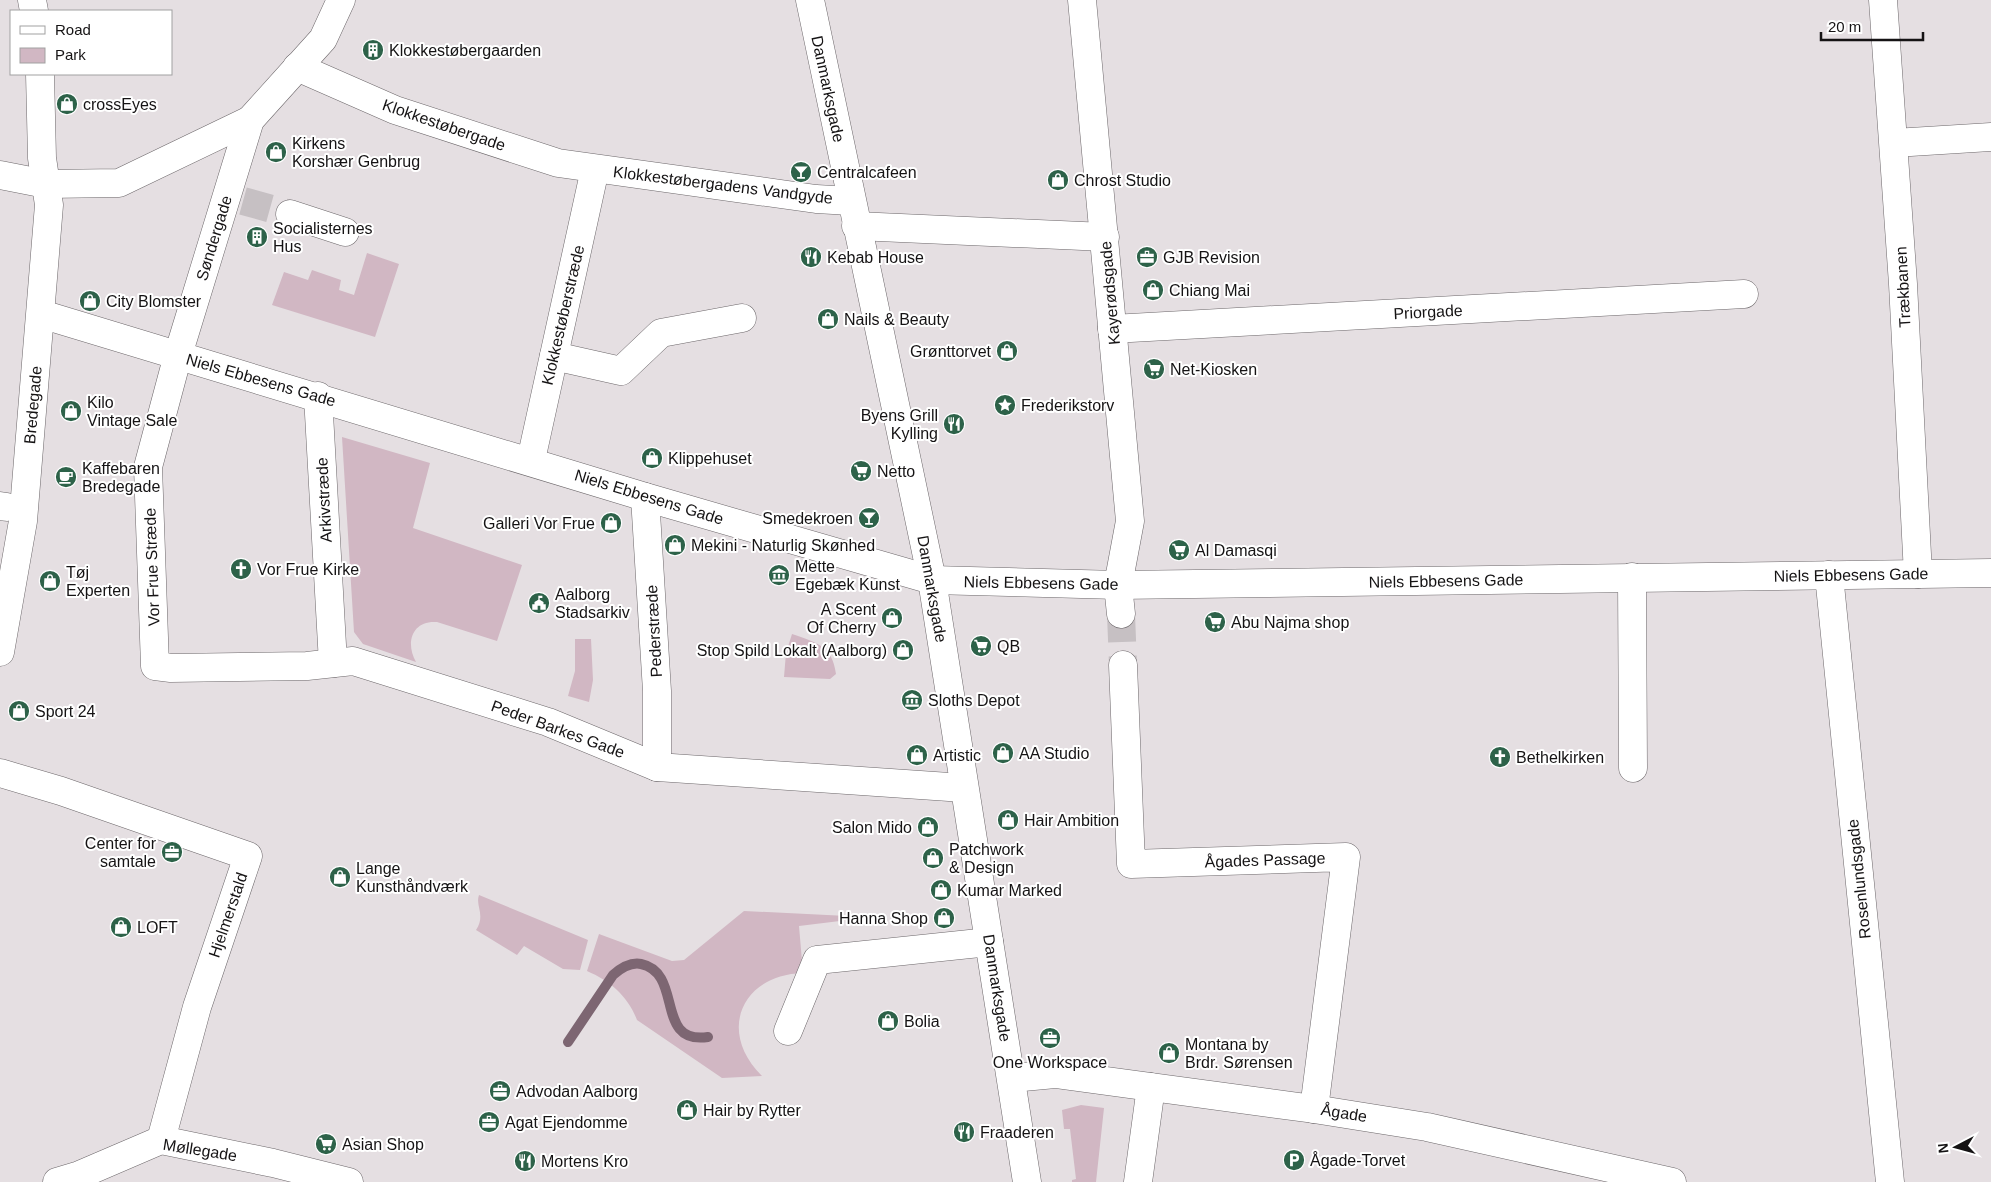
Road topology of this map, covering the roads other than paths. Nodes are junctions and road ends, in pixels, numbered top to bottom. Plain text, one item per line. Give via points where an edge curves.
1 (341, 0) edge
2 (810, 0) edge
3 (1082, 0) edge
4 (1884, 0) edge
5 (297, 67) junction
6 (40, 75) edge
7 (250, 120) junction
8 (1991, 137) edge
9 (1894, 143) junction
10 (595, 169) junction
11 (44, 171) junction
12 (0, 175) edge
13 (290, 214) tunnel mouth
14 (854, 214) junction
15 (346, 232) dead end
16 (1105, 237) junction
17 (1744, 294) dead end
18 (41, 314) junction
19 (742, 318) dead end
20 (1112, 329) junction
21 (178, 355) junction
22 (554, 356) junction
23 (318, 396) junction
24 (531, 460) junction
25 (148, 468) joint
26 (645, 496) junction
27 (1991, 573) edge
28 (1918, 574) junction
29 (1829, 575) junction
30 (1632, 578) junction
31 (932, 580) junction
32 (1118, 584) junction
33 (1121, 614) tunnel mouth
34 (0, 652) edge
35 (332, 663) junction
36 (1123, 665) tunnel mouth
37 (155, 666) joint
38 (657, 767) junction
39 (1633, 768) dead end
40 (0, 773) edge
41 (964, 788) junction
42 (989, 942) junction
43 (788, 1031) dead end
44 (1012, 1078) junction
45 (1151, 1088) junction
46 (1314, 1109) junction
47 (161, 1140) junction
48 (1585, 1172) edge
49 (67, 1179) edge
50 (340, 1181) edge
51 (1028, 1182) edge
52 (1138, 1182) edge
53 (1672, 1182) edge
54 (1890, 1182) edge

1 - 5 street, Søndergade via 324,39
2 - 14 street, Danmarksgade
3 - 16 street, Kayerødsgade
4 - 9 street, Trækbanen
5 - 7 street, Søndergade
5 - 10 street, Klokkestøbergade via 395,110 558,163
6 - 11 street, Bredegade
7 - 11 street, Søndergade via 119,183
7 - 21 street, Søndergade via 235,199
8 - 9 street
9 - 28 street, Trækbanen
10 - 14 street, Klokkestøbergadens Vandgyde via 816,199
10 - 22 street, Klokkestøberstræde
11 - 12 street, Søndergade
11 - 18 street, Bredegade via 50,205
13 - 15 street
14 - 16 street
14 - 31 street, Danmarksgade
16 - 20 street, Kayerødsgade
17 - 20 street, Priorgade
18 - 21 street, Niels Ebbesens Gade
18 - 34 street, Bredegade via 23,521
19 - 22 street via 661,333 621,371
20 - 32 street, Kayerødsgade via 1130,521
21 - 23 street, Niels Ebbesens Gade
21 - 25 street, Søndergade
22 - 24 street, Klokkestøberstræde
23 - 24 street, Niels Ebbesens Gade
23 - 35 street, Arkivstræde
24 - 26 street, Niels Ebbesens Gade
25 - 37 street, Vor Frue Stræde
26 - 31 street, Niels Ebbesens Gade
26 - 38 street, Pederstræde via 657,691
27 - 28 street, Niels Ebbesens Gade
28 - 29 street, Niels Ebbesens Gade
29 - 30 street, Niels Ebbesens Gade
29 - 54 street, Rosenlundsgade
30 - 32 street, Niels Ebbesens Gade
30 - 39 street
31 - 32 street, Niels Ebbesens Gade
31 - 41 street, Danmarksgade
32 - 33 street
35 - 37 street, Peder Barkes Gade via 306,666
35 - 38 street, Peder Barkes Gade via 353,661 386,670 548,722
36 - 46 street, Ågades Passage via 1131,864 1346,857
38 - 41 street, Peder Barkes Gade
40 - 47 street, Hjelmerstald via 248,856 197,1007
41 - 42 street, Danmarksgade
42 - 43 street via 818,960
42 - 44 street, Danmarksgade
44 - 45 street, Ågade via 1055,1074
44 - 51 street, Danmarksgade
45 - 46 street, Ågade
45 - 52 street
46 - 48 street, Ågade via 1427,1127
47 - 49 street, Møllegade
47 - 50 street, Møllegade via 273,1163
48 - 53 street, Ågade

